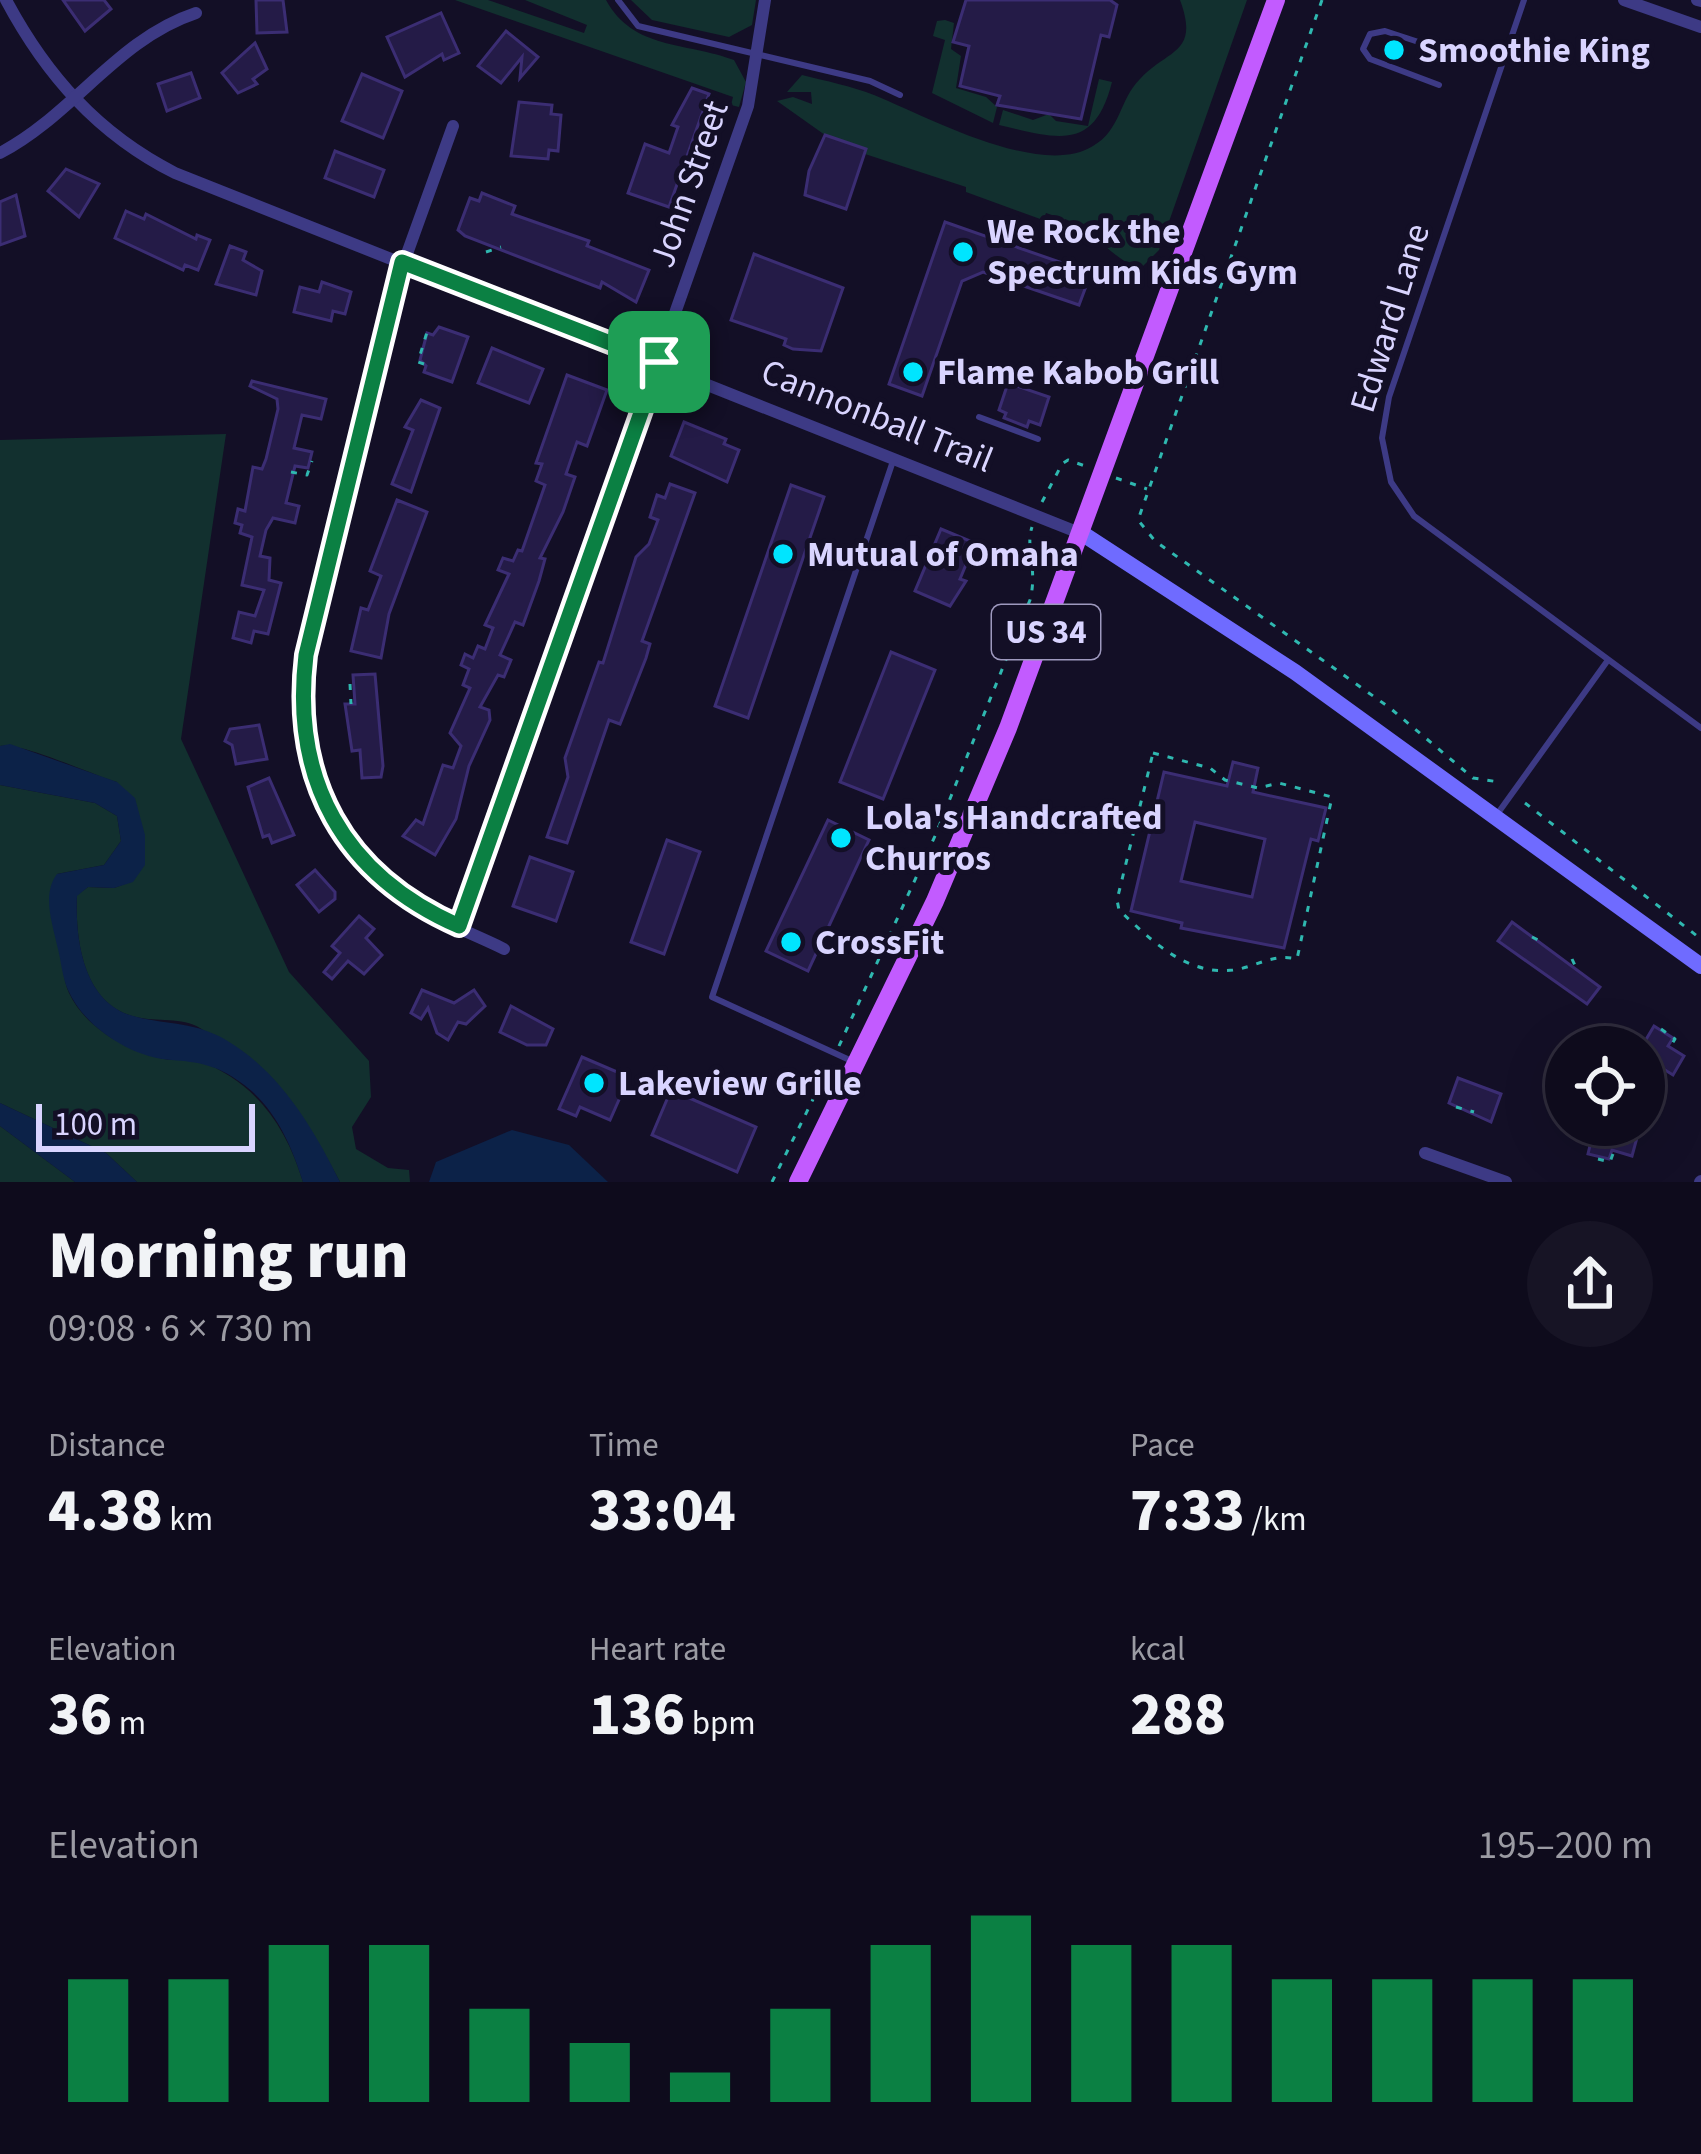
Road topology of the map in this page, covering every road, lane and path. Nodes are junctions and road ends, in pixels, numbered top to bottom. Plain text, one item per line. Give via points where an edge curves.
1 (6, 0) edge
2 (618, 0) edge
3 (765, 0) edge
4 (1276, 0) edge
5 (1322, 0) edge
6 (1524, 0) edge
7 (1624, 0) edge
8 (196, 13) dead end
9 (1701, 27) edge
10 (1447, 51) dead end
11 (760, 54) junction
12 (1439, 85) dead end
13 (900, 95) dead end
14 (74, 100) junction
15 (453, 125) dead end
16 (0, 153) edge
17 (502, 247) dead end
18 (486, 252) dead end
19 (402, 262) junction
20 (434, 334) dead end
21 (659, 362) junction
22 (424, 364) dead end
23 (979, 417) dead end
24 (1038, 439) dead end
25 (312, 461) dead end
26 (892, 461) junction
27 (1076, 462) dead end
28 (291, 472) dead end
29 (1136, 485) dead end
30 (1047, 488) dead end
31 (1149, 489) junction
32 (1031, 530) dead end
33 (1082, 534) junction
34 (1608, 660) junction
35 (350, 684) dead end
36 (351, 704) dead end
37 (1701, 728) edge
38 (1153, 753) joint
39 (1499, 782) dead end
40 (1525, 803) dead end
41 (1496, 816) junction
42 (459, 926) junction
43 (1532, 938) dead end
44 (1701, 939) edge
45 (1545, 943) dead end
46 (504, 949) dead end
47 (1572, 959) dead end
48 (1701, 966) edge
49 (1576, 970) dead end
50 (849, 1025) dead end
51 (1665, 1032) edge
52 (1670, 1047) dead end
53 (857, 1064) junction
54 (825, 1076) dead end
55 (1456, 1107) dead end
56 (1474, 1112) dead end
57 (1614, 1151) dead end
58 (1425, 1153) dead end
59 (1598, 1159) dead end
60 (772, 1182) edge
61 (798, 1182) edge
62 (1506, 1182) edge

1 - 14 street, Cannonball Trail
2 - 11 lane via 638,26
3 - 11 street, John Street
4 - 33 main road, US 34
5 - 31 path
6 - 34 lane, Edward Lane via 1404,342 1382,438 1391,482 1414,516
7 - 9 street
8 - 14 street via 142,38
10 - 12 lane via 1384,31 1370,34 1364,49
11 - 13 lane
11 - 21 street, John Street
14 - 16 street
14 - 19 street, Cannonball Trail via 175,173
15 - 19 street
17 - 18 path
19 - 21 street, Cannonball Trail
19 - 42 street via 306,655 302,713 316,782 341,833 388,887
20 - 22 path via 427,332 422,345
21 - 26 street, Cannonball Trail
21 - 42 street, John Street
23 - 24 lane
25 - 28 path via 308,476
26 - 33 street, Cannonball Trail
26 - 53 lane via 712,997
27 - 30 path via 1062,464
29 - 31 path
31 - 39 path via 1138,520 1155,541 1390,708 1473,778
32 - 50 path via 1037,572 1030,600
33 - 41 main road, Cannonball Trail
33 - 53 main road, US 34 via 988,776
34 - 37 lane, Edward Lane
34 - 41 lane
35 - 36 path
38 - 38 path via 1119,910 1172,957 1230,971 1280,955 1297,959 1333,797 1279,783 1258,788
40 - 44 path
41 - 48 main road, Cannonball Trail
42 - 46 street
43 - 45 path
47 - 49 path
51 - 52 path via 1675,1039
53 - 61 main road, US 34
54 - 60 path
55 - 56 path
57 - 59 path via 1610,1162
58 - 62 street

